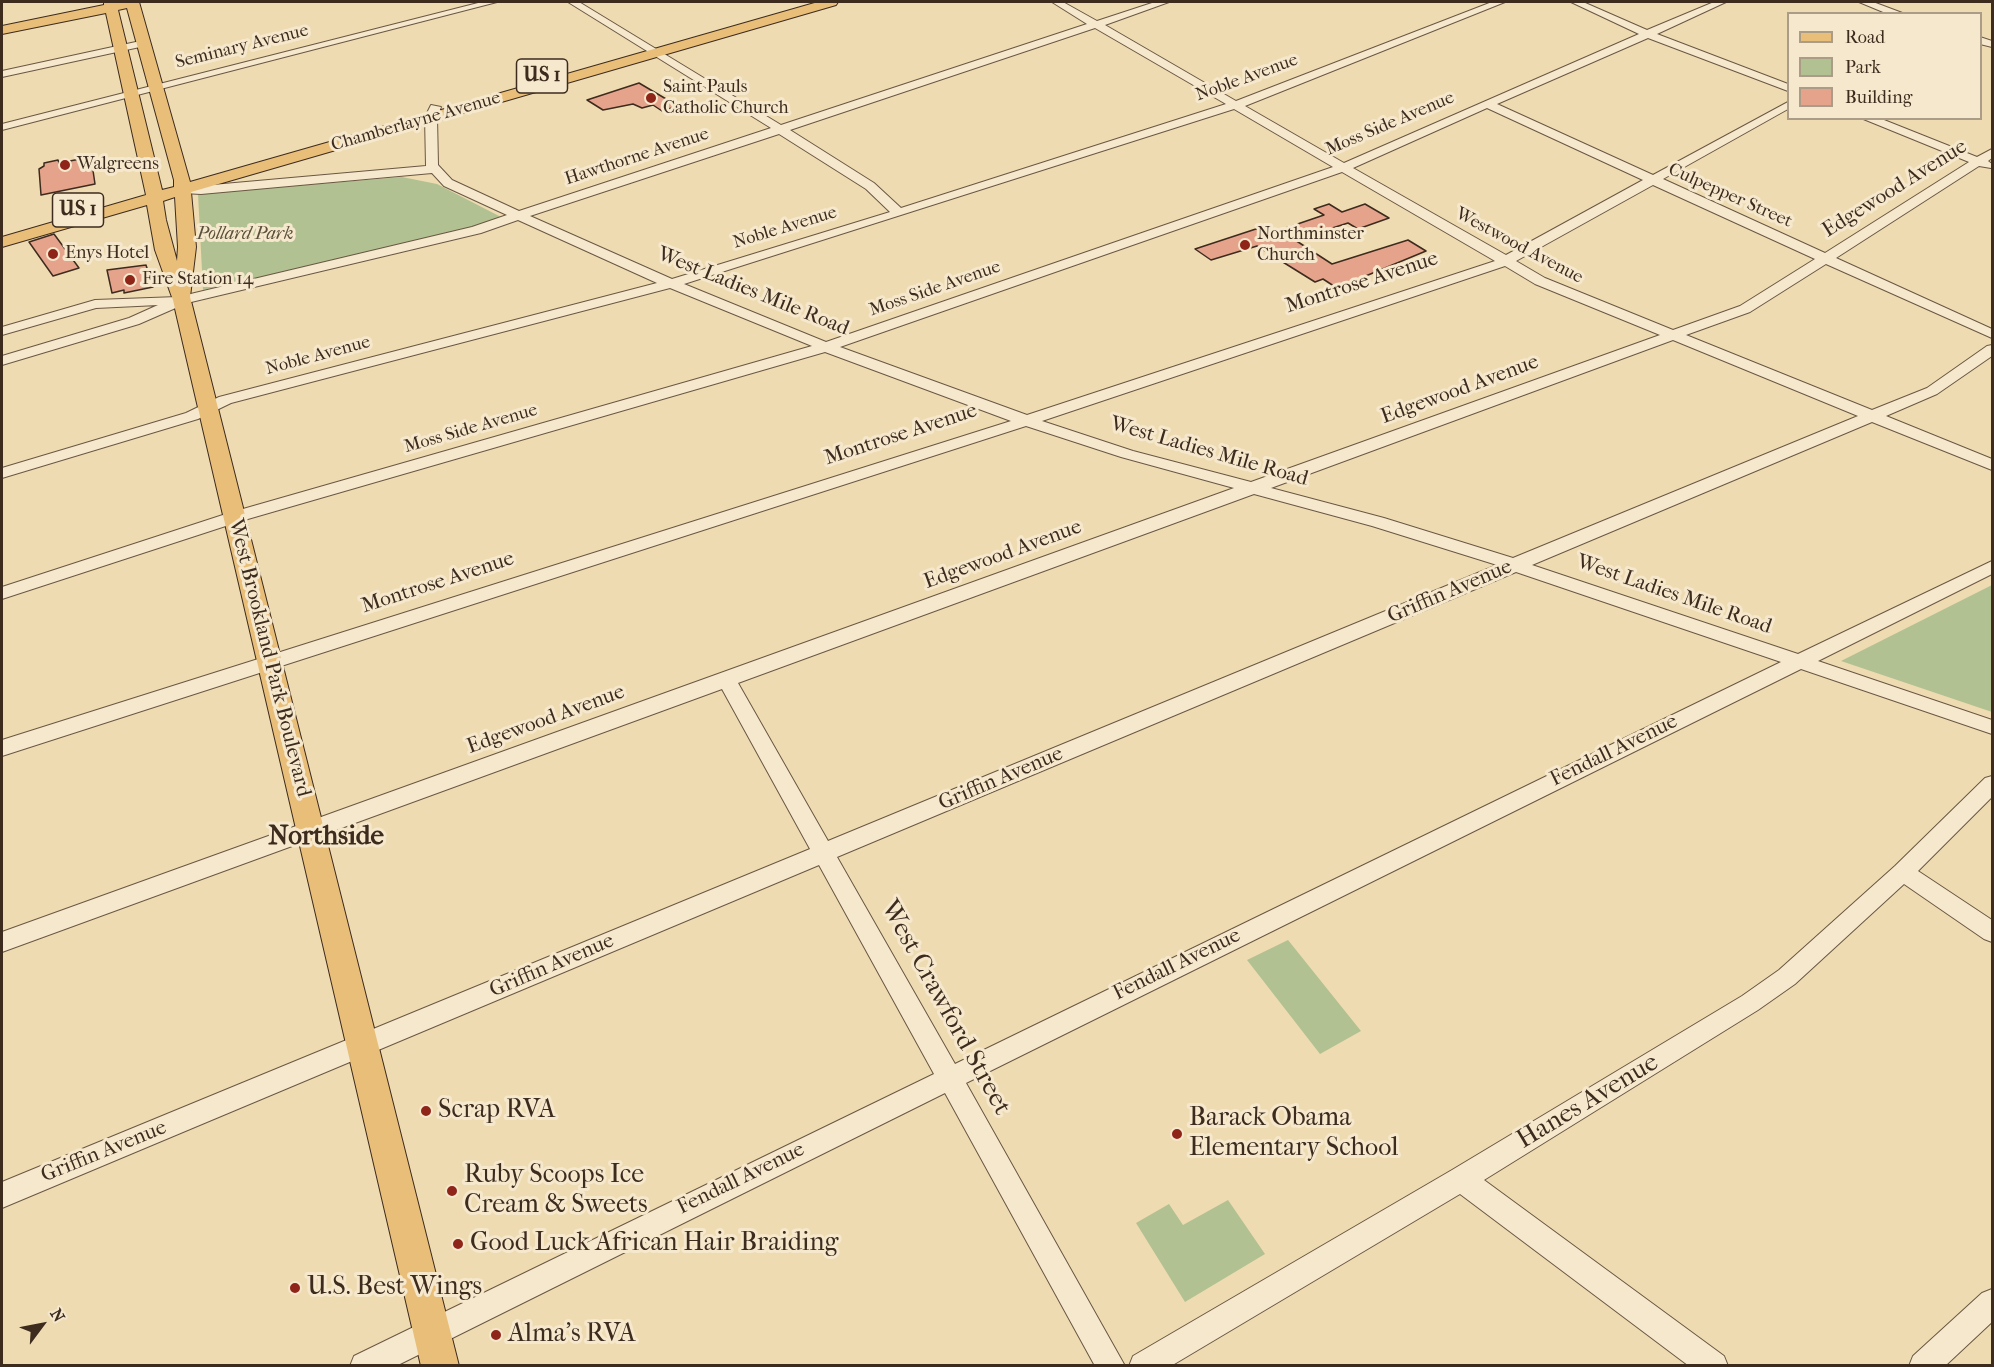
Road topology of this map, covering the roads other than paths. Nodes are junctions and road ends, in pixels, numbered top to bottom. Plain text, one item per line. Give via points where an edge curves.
1 (492, 2) edge
2 (573, 2) edge
3 (804, 2) edge
4 (831, 2) edge
5 (1058, 2) edge
6 (1164, 2) edge
7 (1500, 2) edge
8 (1576, 2) edge
9 (1721, 2) edge
10 (1864, 2) edge
11 (123, 3) edge
12 (1894, 12) edge
13 (1096, 24) junction
14 (2, 25) edge
15 (2, 30) edge
16 (1647, 34) junction
17 (145, 43) junction
18 (120, 49) junction
19 (652, 49) junction
20 (2, 74) edge
21 (158, 87) junction
22 (1787, 88) edge
23 (130, 94) junction
24 (1487, 104) junction
25 (1236, 105) junction
26 (1787, 106) edge
27 (433, 112) junction
28 (1873, 120) edge
29 (2, 127) edge
30 (781, 129) junction
31 (1992, 153) edge
32 (1979, 162) junction
33 (1344, 167) junction
34 (1992, 167) edge
35 (434, 170) junction
36 (1652, 181) junction
37 (182, 185) junction
38 (154, 193) junction
39 (899, 213) junction
40 (517, 217) junction
41 (2, 232) edge
42 (2, 242) edge
43 (1825, 259) junction
44 (1504, 262) junction
45 (672, 283) junction
46 (182, 300) junction
47 (2, 331) edge
48 (1992, 334) edge
49 (1673, 336) junction
50 (826, 347) junction
51 (1992, 349) edge
52 (2, 361) edge
53 (208, 408) junction
54 (1870, 415) junction
55 (1026, 421) junction
56 (1992, 465) edge
57 (2, 473) edge
58 (1252, 489) junction
59 (235, 517) junction
60 (1515, 565) junction
61 (1992, 567) edge
62 (2, 593) edge
63 (1798, 661) junction
64 (270, 662) junction
65 (726, 679) junction
66 (1992, 727) edge
67 (2, 748) edge
68 (1992, 784) edge
69 (310, 831) junction
70 (825, 852) junction
71 (1903, 872) junction
72 (1992, 932) edge
73 (2, 942) edge
74 (363, 1045) junction
75 (951, 1076) junction
76 (1461, 1179) junction
77 (2, 1195) edge
78 (1992, 1304) edge
79 (432, 1332) junction
80 (364, 1365) edge
81 (440, 1365) edge
82 (1111, 1365) edge
83 (1143, 1365) edge
84 (1714, 1365) edge
85 (1923, 1365) edge

1 - 21 street, Seminary Avenue
2 - 19 street
3 - 19 main road, Chamberlayne Avenue / US 1
4 - 19 main road, Chamberlayne Avenue / US 1
5 - 13 street, Westwood Avenue
6 - 13 street, Hawthorne Avenue
7 - 25 street, Noble Avenue
8 - 16 street
9 - 16 street, Moss Side Avenue
10 - 12 street
11 - 14 main road
11 - 15 main road
11 - 17 main road, West Brookland Park Boulevard
11 - 18 main road, West Brookland Park Boulevard
13 - 25 street, Westwood Avenue
13 - 30 street, Hawthorne Avenue
16 - 22 street
16 - 24 street, Moss Side Avenue
17 - 18 street
17 - 21 main road, West Brookland Park Boulevard
18 - 20 street
18 - 23 main road, West Brookland Park Boulevard
19 - 27 main road, Chamberlayne Avenue / US 1
19 - 30 street
21 - 23 street, Seminary Avenue
21 - 37 main road, West Brookland Park Boulevard
23 - 29 street, Seminary Avenue
23 - 38 main road, West Brookland Park Boulevard
24 - 33 street, Moss Side Avenue
24 - 36 street, Culpepper Street
25 - 33 street, Westwood Avenue
25 - 39 street, Noble Avenue
26 - 36 street, Montrose Avenue
27 - 35 street
27 - 37 main road, Chamberlayne Avenue / US 1
28 - 32 street
30 - 39 street via 870,186
30 - 40 street, Hawthorne Avenue
31 - 32 street, Edgewood Avenue
32 - 34 street
32 - 43 street, Edgewood Avenue
33 - 44 street, Westwood Avenue
33 - 50 street, Moss Side Avenue
35 - 37 street via 224,188
35 - 40 street, West Ladies Mile Road via 453,185
36 - 43 street, Culpepper Street
36 - 44 street, Montrose Avenue
37 - 38 main road, Chamberlayne Avenue / US 1
37 - 46 main road, West Brookland Park Boulevard via 187,247
38 - 41 main road, Chamberlayne Avenue / US 1
38 - 42 main road, Chamberlayne Avenue / US 1
38 - 46 main road, West Brookland Park Boulevard via 164,250
39 - 45 street, Noble Avenue
40 - 45 street, West Ladies Mile Road
40 - 46 street, Hawthorne Avenue via 463,234
43 - 48 street, Culpepper Street
43 - 49 street, Edgewood Avenue via 1745,309
44 - 49 street, Westwood Avenue via 1576,298
44 - 55 street, Montrose Avenue
45 - 50 street, West Ladies Mile Road
45 - 53 street, Noble Avenue via 225,400
46 - 47 street, Hawthorne Avenue via 95,304
46 - 52 street, Hawthorne Avenue via 134,321
46 - 53 main road, West Brookland Park Boulevard
49 - 54 street, Westwood Avenue
49 - 58 street, Edgewood Avenue
50 - 55 street, West Ladies Mile Road
50 - 59 street, Moss Side Avenue
51 - 54 street, Griffin Avenue via 1932,391
53 - 57 street, Noble Avenue
53 - 59 main road, West Brookland Park Boulevard
54 - 56 street, Westwood Avenue
54 - 60 street, Griffin Avenue
55 - 58 street, West Ladies Mile Road
55 - 64 street, Montrose Avenue
58 - 60 street, West Ladies Mile Road via 1378,522
58 - 65 street, Edgewood Avenue
59 - 62 street, Moss Side Avenue
59 - 64 main road, West Brookland Park Boulevard
60 - 63 street, West Ladies Mile Road
60 - 70 street, Griffin Avenue
61 - 63 street, Fendall Avenue
63 - 66 street, West Ladies Mile Road
63 - 75 street, Fendall Avenue
64 - 67 street, Montrose Avenue
64 - 69 main road, West Brookland Park Boulevard
65 - 69 street, Edgewood Avenue
65 - 70 street, West Crawford Street
68 - 71 street, Hanes Avenue
69 - 73 street, Edgewood Avenue
69 - 74 main road, West Brookland Park Boulevard
70 - 74 street, Griffin Avenue
70 - 75 street, West Crawford Street
71 - 72 street
71 - 76 street, Hanes Avenue via 1750,1003
74 - 77 street, Griffin Avenue
74 - 79 main road, West Brookland Park Boulevard
75 - 79 street, Fendall Avenue
75 - 82 street, West Crawford Street
76 - 83 street, Hanes Avenue
76 - 84 street
78 - 85 street
79 - 80 street, Fendall Avenue
79 - 81 main road, West Brookland Park Boulevard

